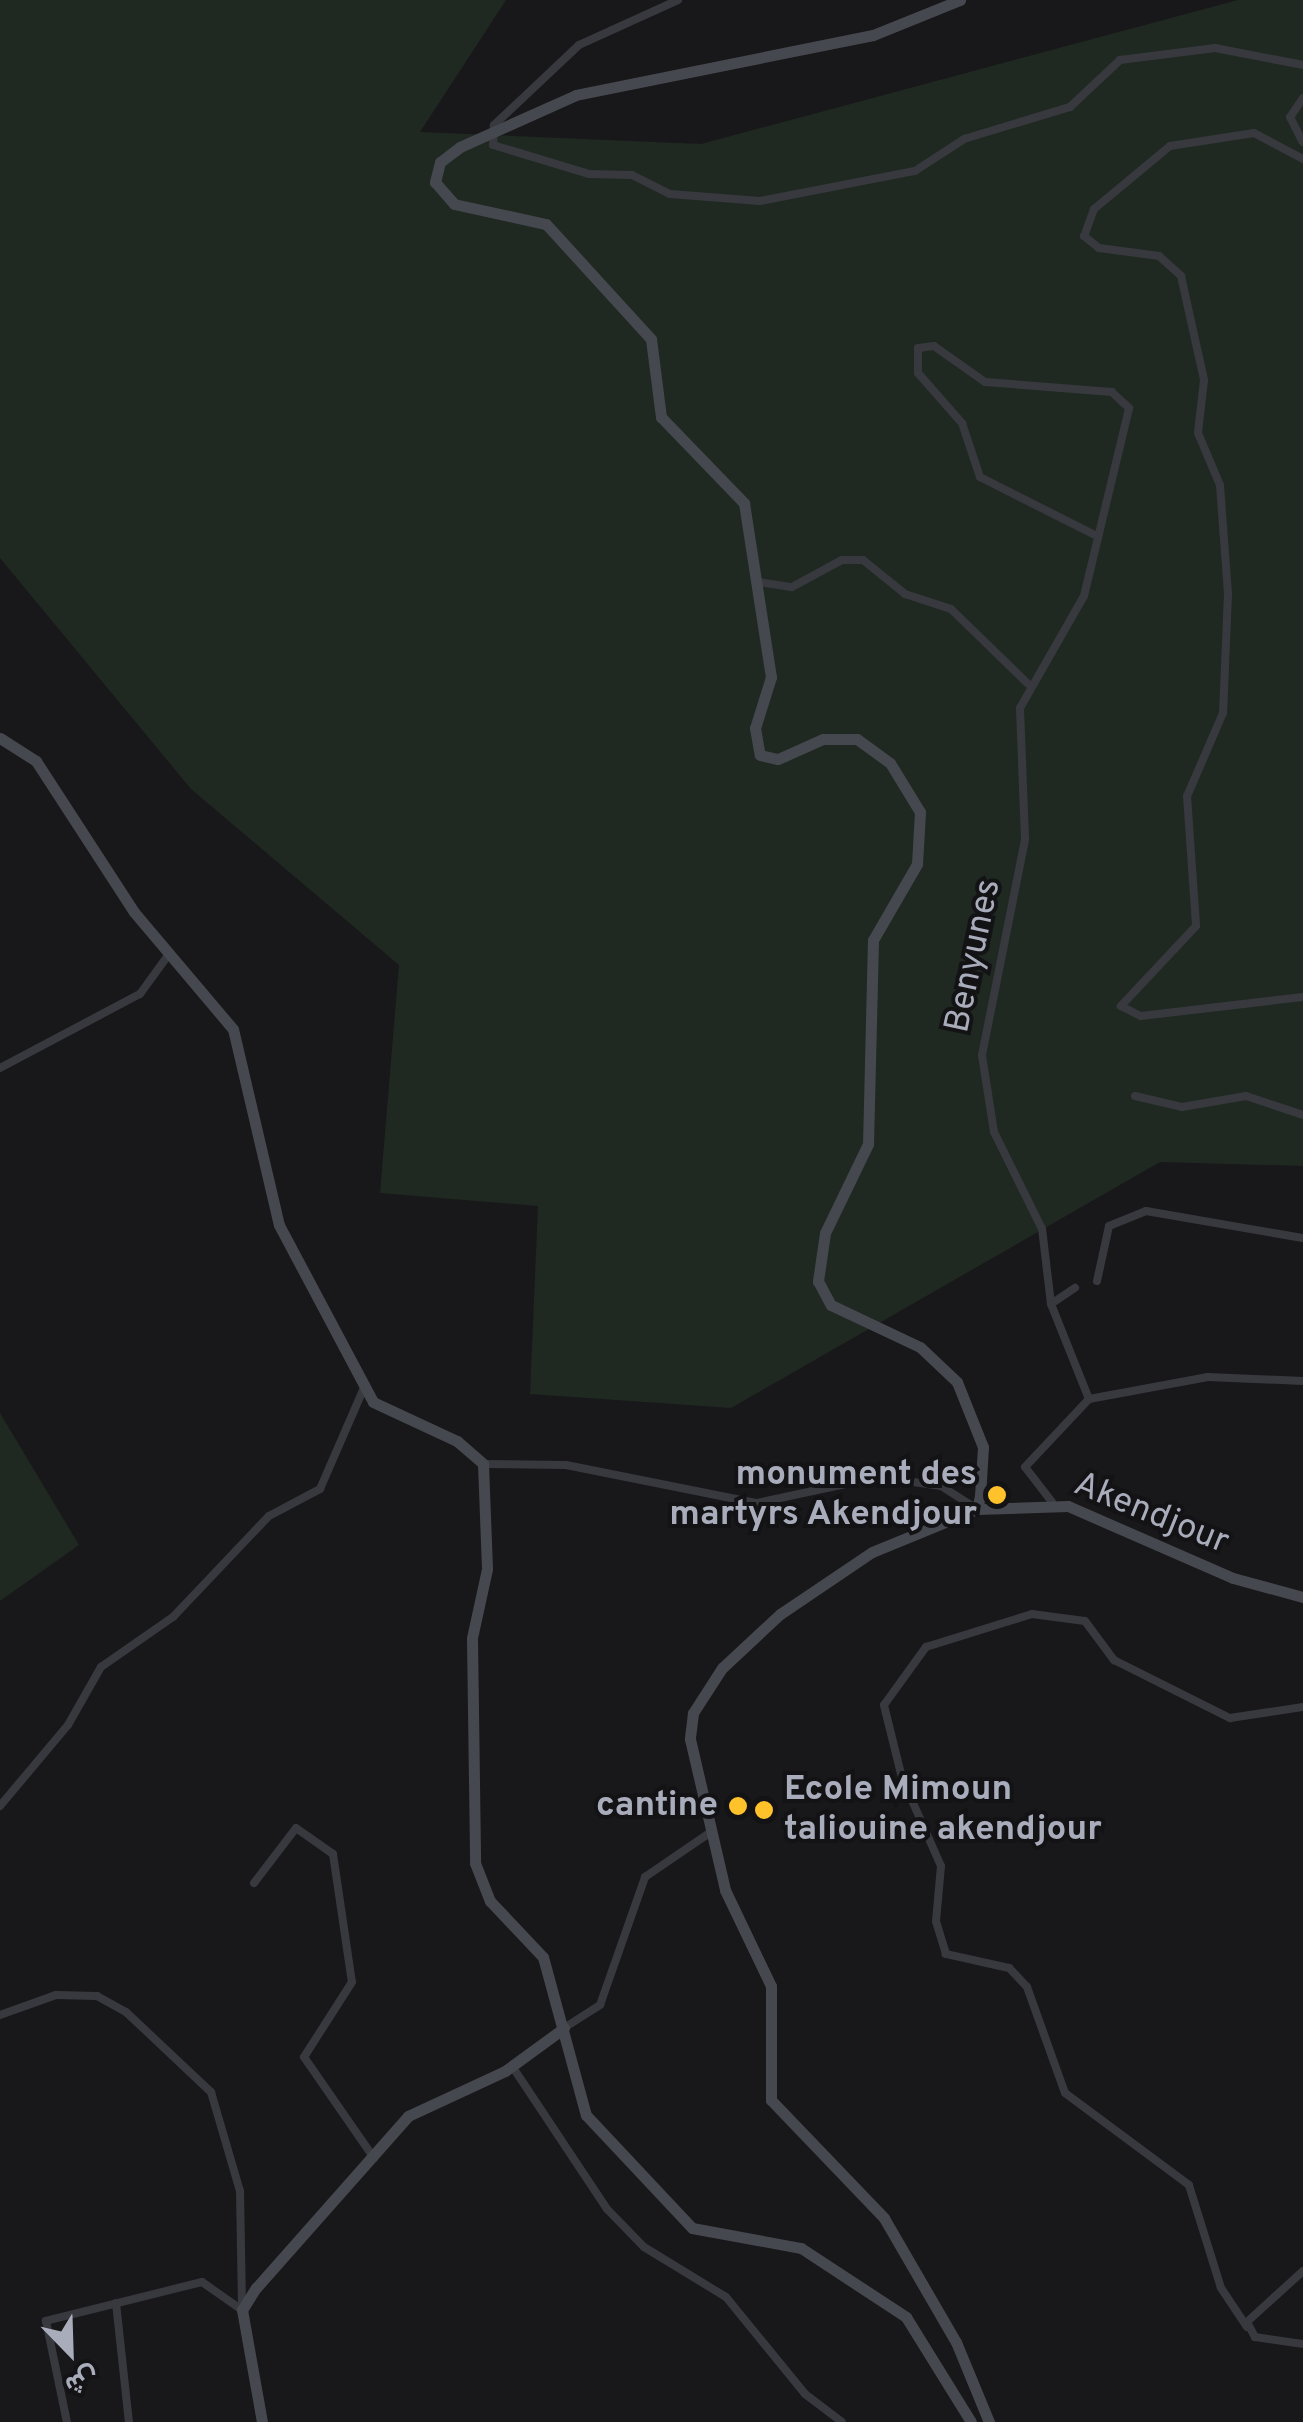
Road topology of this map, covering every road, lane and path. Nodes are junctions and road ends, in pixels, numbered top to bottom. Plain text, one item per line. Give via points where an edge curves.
1 (678, 0) edge
2 (960, 0) edge
3 (1303, 65) edge
4 (1303, 98) edge
5 (489, 135) junction
6 (1303, 142) edge
7 (1303, 160) edge
8 (1093, 534) junction
9 (759, 582) junction
10 (1028, 684) junction
11 (0, 738) edge
12 (168, 954) junction
13 (1303, 997) edge
14 (0, 1068) edge
15 (1135, 1096) dead end
16 (1303, 1115) edge
17 (1303, 1238) edge
18 (1097, 1281) dead end
19 (1074, 1288) dead end
20 (1051, 1304) junction
21 (1302, 1384) edge
22 (364, 1388) junction
23 (1089, 1399) junction
24 (483, 1464) junction
25 (1052, 1502) junction
26 (977, 1509) junction
27 (1303, 1597) edge
28 (1303, 1707) edge
29 (0, 1806) edge
30 (712, 1832) junction
31 (254, 1883) dead end
32 (0, 2015) edge
33 (564, 2028) junction
34 (512, 2066) junction
35 (374, 2158) junction
36 (1303, 2271) edge
37 (116, 2302) junction
38 (242, 2310) junction
39 (1247, 2327) junction
40 (1303, 2344) edge
41 (67, 2422) edge
42 (129, 2422) edge
43 (262, 2422) edge
44 (842, 2422) edge
45 (971, 2422) edge
46 (989, 2422) edge

1 - 5 street via 579,45
2 - 5 main road via 874,36 576,94
3 - 5 street via 1215,48 1120,60 1070,107 964,138 915,171 760,201 702,200 632,175 590,174 499,152
4 - 6 street via 1290,116
5 - 9 main road via 440,162 439,191 454,204 532,216 635,312 651,339 661,416 744,504
7 - 13 street via 1254,133 1170,146 1094,209 1084,236 1099,248 1159,256 1181,276 1204,380 1198,433 1220,484 1228,594 1222,712 1186,796 1196,926 1122,1006 1141,1016
8 - 8 street, Benyunes via 1118,466 1127,398 1005,388 934,346 918,348 918,373 962,424 980,478
8 - 10 street, Benyunes via 1076,618
9 - 10 street via 792,587 842,560 863,560 905,594 958,614
9 - 26 main road via 771,676 755,728 760,755 778,759 823,739 857,739 890,763 920,812 916,864 873,940 868,1144 825,1233 818,1280 830,1305 920,1347 957,1382 982,1448
10 - 20 street, Benyunes via 1018,728 1025,839 982,1055 1008,1174 1042,1229
11 - 12 main road via 36,761
12 - 14 street via 140,994
12 - 22 main road via 232,1029 279,1225
15 - 16 street via 1182,1107 1246,1096
17 - 18 street via 1146,1212 1109,1226
19 - 20 street
20 - 23 street, Benyunes
21 - 23 street via 1208,1377
22 - 24 main road via 394,1419 458,1441
22 - 29 street via 320,1489 269,1516 173,1617 102,1667 68,1725
23 - 25 street via 1025,1467
24 - 26 street via 566,1464 757,1503 878,1477 941,1486
24 - 33 main road via 486,1568 472,1638 476,1863 490,1901 543,1957
25 - 26 main road, Akendjour
25 - 27 main road, Akendjour
26 - 30 main road, Akendjour via 872,1552 780,1614 722,1668 690,1726
28 - 39 street via 1230,1718 1114,1660 1085,1620 1032,1614 964,1628 906,1664 884,1705 902,1778 941,1866 940,1939 959,1961 1010,1968 1027,1987 1065,2093 1189,2186 1220,2288
30 - 33 street via 645,1877 600,2005
30 - 46 main road, Akendjour via 725,1890 771,1986 771,2100 884,2218 956,2342
31 - 35 street via 296,1828 334,1854 352,1982 304,2057
32 - 38 street via 56,1995 97,1996 147,2029 211,2092 240,2191
33 - 34 main road
33 - 45 main road via 586,2115 682,2219 715,2239 801,2248 887,2302 922,2335
34 - 35 main road via 408,2116
34 - 44 street via 607,2209 644,2247 726,2296 805,2394
35 - 38 main road
36 - 39 street
37 - 38 street via 210,2282
37 - 41 street via 46,2321
37 - 42 street
38 - 43 main road
39 - 40 street via 1255,2337

